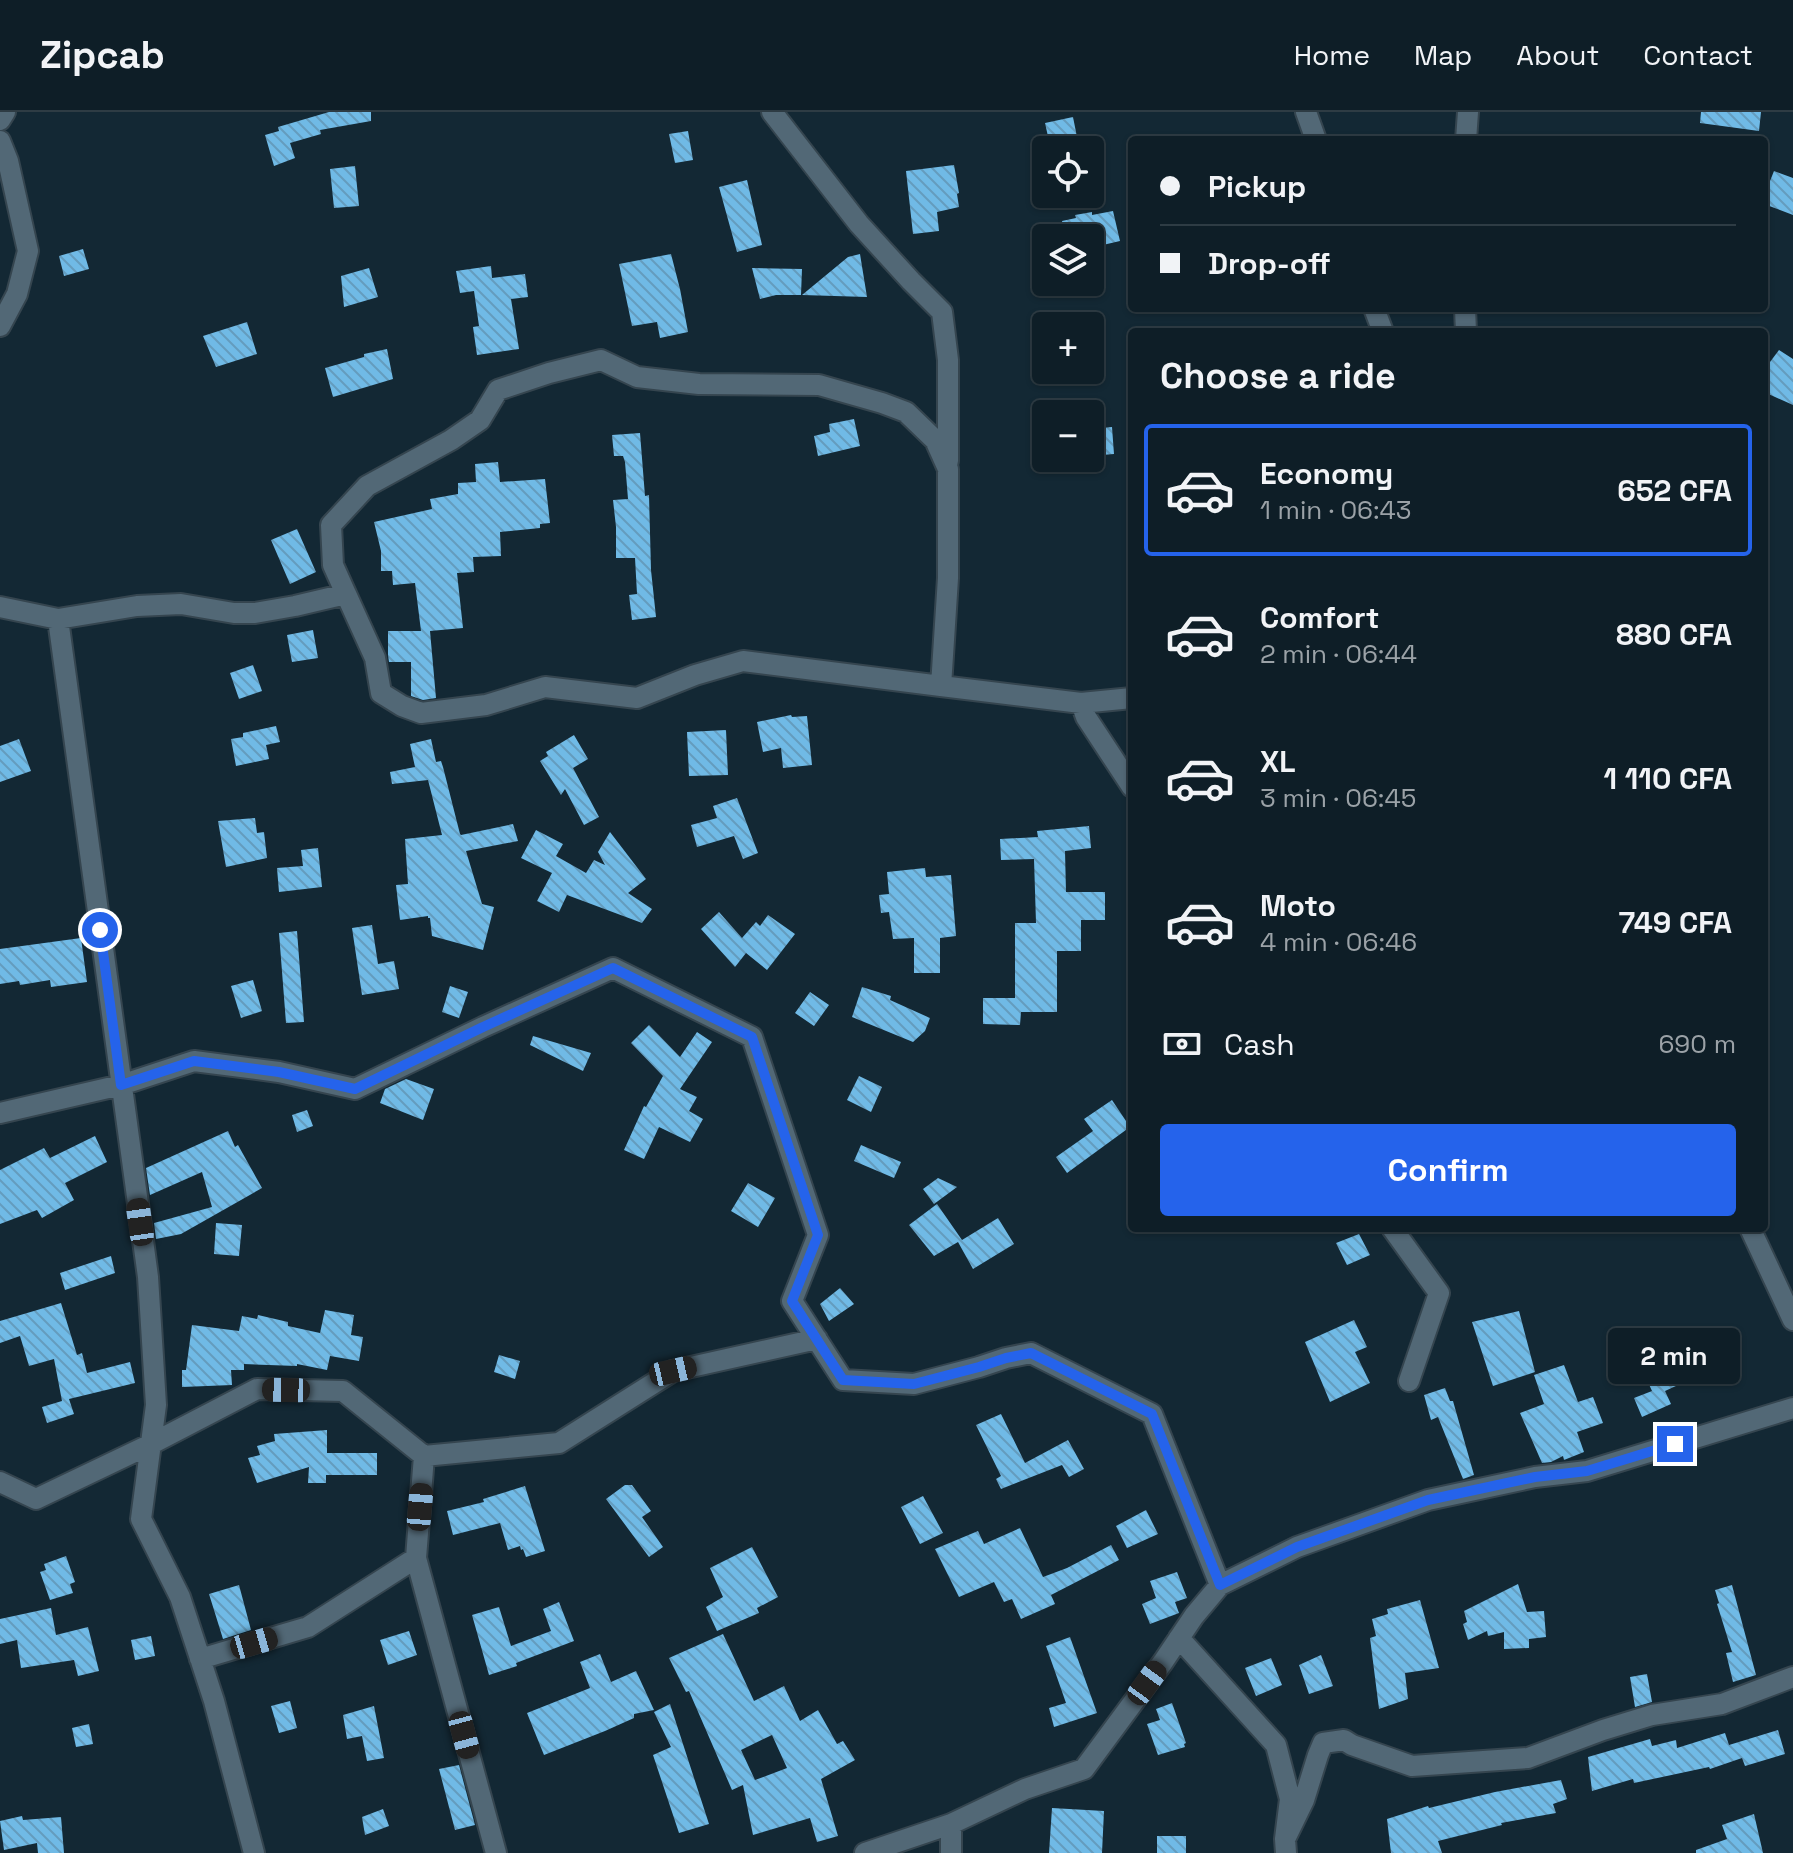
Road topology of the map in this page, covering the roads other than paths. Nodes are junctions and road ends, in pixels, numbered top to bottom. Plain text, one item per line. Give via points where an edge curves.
1 (5, 112) edge
2 (772, 112) edge
3 (1306, 112) edge
4 (1468, 112) edge
5 (0, 120) edge
6 (1315, 136) edge
7 (1466, 136) edge
8 (0, 141) edge
9 (0, 326) edge
10 (948, 469) junction
11 (346, 594) junction
12 (0, 607) edge
13 (58, 619) junction
14 (941, 686) junction
15 (1128, 698) edge
16 (1081, 703) junction
17 (1128, 781) edge
18 (121, 1085) junction
19 (0, 1113) edge
20 (1395, 1232) edge
21 (1752, 1232) edge
22 (1793, 1320) edge
23 (817, 1339) junction
24 (1409, 1381) dead end
25 (1793, 1408) edge
26 (151, 1444) junction
27 (424, 1456) junction
28 (0, 1482) edge
29 (416, 1558) junction
30 (1220, 1585) junction
31 (1179, 1638) junction
32 (200, 1659) junction
33 (1793, 1677) edge
34 (951, 1824) junction
35 (1285, 1846) edge
36 (254, 1853) edge
37 (496, 1853) edge
38 (865, 1853) edge
39 (951, 1853) edge

1 - 5 street
2 - 10 street via 859,224 942,312 948,360
3 - 6 street
4 - 7 street
8 - 9 street via 28,251 17,294
10 - 11 street via 935,440 906,412 882,403 819,385 699,384 637,377 601,360 498,390 480,420 367,486 331,525 333,565
10 - 14 street
11 - 13 street via 255,613 181,604
11 - 14 street via 375,658 381,693 421,713 486,705 545,687 637,698 743,661
12 - 13 street
13 - 18 street
14 - 16 street
15 - 16 street
16 - 17 street
18 - 19 street
18 - 23 street via 194,1061 355,1089 613,968 752,1037 818,1235 792,1301
18 - 26 street via 148,1277 156,1405
20 - 24 street via 1439,1293
21 - 22 street
23 - 27 street via 673,1371 559,1443
23 - 30 street via 843,1380 914,1384 1031,1353 1152,1414
25 - 30 street via 1587,1471 1428,1500 1297,1547
26 - 27 street via 257,1389 343,1391
26 - 28 street via 36,1499
26 - 32 street via 141,1519 180,1597
27 - 29 street
29 - 32 street via 308,1627
29 - 37 street
30 - 31 street
31 - 34 street via 1084,1769 1025,1789
31 - 35 street via 1276,1745 1290,1799
32 - 36 street
33 - 35 street via 1722,1704 1652,1715 1528,1758 1412,1766 1344,1740 1323,1743
34 - 38 street
34 - 39 street

